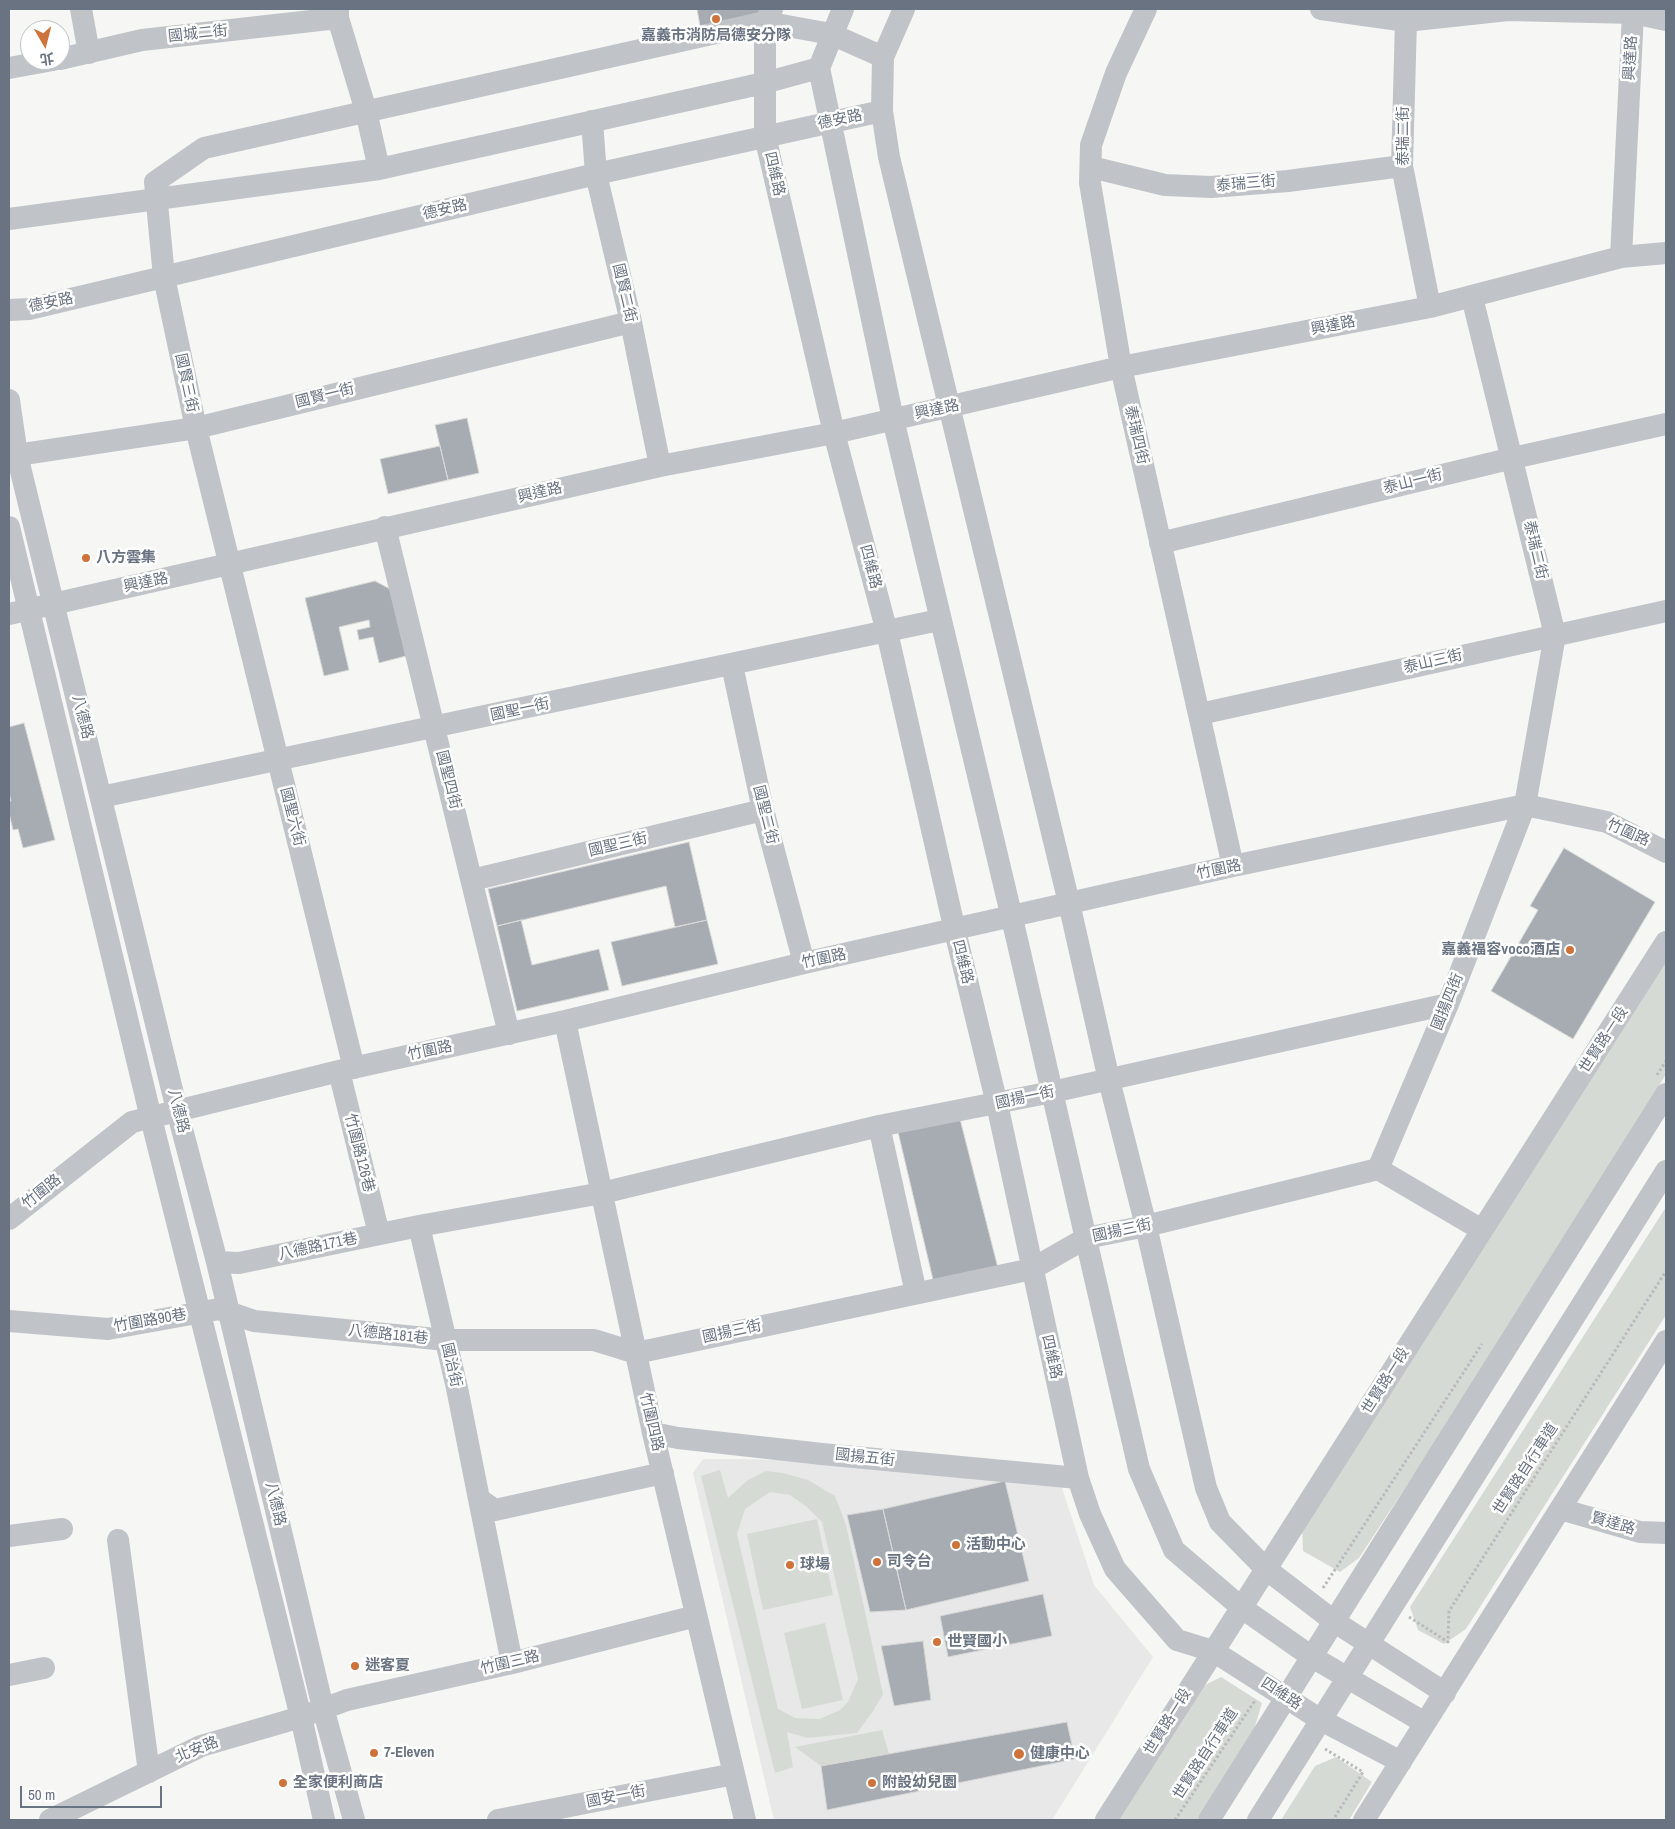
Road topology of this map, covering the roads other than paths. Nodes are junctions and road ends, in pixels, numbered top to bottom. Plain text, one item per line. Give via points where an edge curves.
1 (82, 9) edge
2 (843, 9) edge
3 (904, 9) edge
4 (1146, 9) edge
5 (1321, 9) edge
6 (1508, 9) edge
7 (1634, 11) edge
8 (338, 14) edge
9 (769, 15) edge
10 (1418, 17) edge
11 (1666, 20) edge
12 (831, 34) junction
13 (89, 53) junction
14 (70, 57) edge
15 (883, 57) junction
16 (819, 68) junction
17 (764, 83) junction
18 (366, 111) junction
19 (882, 111) junction
20 (592, 121) junction
21 (830, 122) junction
22 (765, 136) junction
23 (1402, 166) junction
24 (1091, 167) junction
25 (379, 169) junction
26 (596, 174) junction
27 (156, 198) junction
28 (9, 219) edge
29 (1666, 253) edge
30 (1621, 257) junction
31 (164, 277) junction
32 (1472, 298) junction
33 (1430, 307) junction
34 (9, 310) edge
35 (631, 322) junction
36 (1121, 367) junction
37 (9, 400) edge
38 (948, 408) junction
39 (893, 420) junction
40 (1666, 424) edge
41 (196, 428) junction
42 (834, 433) junction
43 (17, 456) junction
44 (1513, 458) junction
45 (660, 466) junction
46 (9, 527) edge
47 (385, 528) junction
48 (1160, 542) junction
49 (230, 565) junction
50 (55, 603) junction
51 (1666, 611) edge
52 (19, 612) edge
53 (939, 620) junction
54 (887, 632) junction
55 (1556, 634) junction
56 (732, 666) junction
57 (1200, 714) junction
58 (435, 727) junction
59 (277, 758) junction
60 (101, 797) junction
61 (1525, 805) junction
62 (763, 810) junction
63 (1666, 852) edge
64 (1233, 866) junction
65 (472, 880) junction
66 (1069, 903) junction
67 (1012, 918) junction
68 (955, 931) junction
69 (1666, 942) edge
70 (804, 963) junction
71 (1448, 1004) junction
72 (565, 1022) junction
73 (509, 1034) junction
74 (346, 1069) junction
75 (1109, 1080) junction
76 (1052, 1092) junction
77 (1666, 1094) edge
78 (997, 1104) junction
79 (177, 1110) junction
80 (151, 1118) junction
81 (879, 1126) junction
82 (1378, 1169) junction
83 (1666, 1172) edge
84 (602, 1193) junction
85 (9, 1219) edge
86 (419, 1226) junction
87 (1146, 1226) junction
88 (1482, 1230) junction
89 (379, 1234) junction
90 (1086, 1238) junction
91 (217, 1262) junction
92 (1032, 1269) junction
93 (916, 1293) junction
94 (199, 1312) junction
95 (230, 1314) junction
96 (9, 1320) edge
97 (446, 1340) junction
98 (1666, 1341) edge
99 (636, 1353) junction
100 (653, 1433) junction
101 (663, 1473) junction
102 (1078, 1478) junction
103 (479, 1499) junction
104 (1560, 1509) junction
105 (62, 1529) dead end
106 (1666, 1534) edge
107 (9, 1536) edge
108 (118, 1540) dead end
109 (1266, 1569) junction
110 (1242, 1608) junction
111 (696, 1616) junction
112 (1335, 1622) junction
113 (1369, 1644) junction
114 (1212, 1650) junction
115 (1312, 1657) junction
116 (512, 1663) junction
117 (44, 1668) dead end
118 (9, 1675) edge
119 (1348, 1677) junction
120 (1444, 1692) junction
121 (1287, 1698) junction
122 (323, 1708) junction
123 (301, 1717) junction
124 (1321, 1720) junction
125 (1425, 1723) junction
126 (1401, 1762) junction
127 (149, 1772) junction
128 (734, 1774) junction
129 (541, 1816) edge
130 (50, 1820) edge
131 (324, 1820) edge
132 (354, 1820) edge
133 (498, 1820) edge
134 (745, 1820) edge
135 (1106, 1820) edge
136 (1209, 1820) edge
137 (1258, 1820) edge
138 (1364, 1820) edge

1 - 13 street
2 - 12 street
3 - 15 street
4 - 24 street, 泰瑞四街 via 1116,73 1091,146
5 - 10 street
6 - 7 street
6 - 10 street
7 - 11 street
7 - 30 street, 興達路
8 - 13 street, 國城二街 via 142,40
8 - 18 street, 國城二街
9 - 12 street
9 - 17 street, 四維路
9 - 18 street
10 - 23 street, 泰瑞二街
12 - 15 street
12 - 16 street
13 - 14 street, 國城二街
15 - 19 street
16 - 17 street
16 - 21 street
17 - 20 street
17 - 22 street, 四維路
18 - 25 street, 國城二街
18 - 27 street via 204,148 155,182
19 - 21 street, 德安路
19 - 38 street
20 - 25 street
20 - 26 street, 國賢二街
21 - 22 street, 德安路
21 - 39 street
22 - 26 street, 德安路
22 - 42 street, 四維路
23 - 24 street, 泰瑞三街 via 1211,187 1165,185
23 - 33 street, 泰瑞二街
24 - 36 street, 泰瑞四街 via 1090,183
25 - 27 street
26 - 31 street, 德安路
26 - 35 street, 國賢二街
27 - 28 street
27 - 31 street, 國賢三街
29 - 30 street
30 - 32 street, 興達路
31 - 34 street, 德安路 via 29,309
31 - 41 street, 國賢三街
32 - 33 street, 興達路
32 - 44 street, 泰瑞二街
33 - 36 street, 興達路
35 - 41 street, 國賢一街
35 - 45 street, 國賢二街
36 - 38 street, 興達路
36 - 48 street, 泰瑞四街
37 - 43 street, 八德路
38 - 39 street, 興達路
38 - 66 street
39 - 42 street, 興達路
39 - 53 street
40 - 44 street, 泰山一街
41 - 43 street, 國賢一街
41 - 49 street, 國賢三街
42 - 45 street, 興達路
42 - 54 street, 四維路
43 - 50 street, 八德路
44 - 48 street, 泰山一街
44 - 55 street, 泰瑞二街
45 - 47 street, 興達路
46 - 52 street, 八德路
47 - 49 street, 興達路
47 - 58 street, 國聖四街
48 - 57 street, 泰瑞四街
49 - 50 street, 興達路
49 - 59 street, 國聖六街
50 - 52 street, 興達路
50 - 60 street, 八德路
51 - 55 street, 泰山三街
52 - 80 street, 八德路
53 - 54 street, 國聖一街
53 - 67 street
54 - 56 street, 國聖一街
54 - 68 street, 四維路
55 - 57 street, 泰山三街
55 - 61 street, 泰瑞二街
56 - 58 street, 國聖一街
56 - 62 street, 國聖二街
57 - 64 street, 泰瑞四街
58 - 59 street, 國聖一街
58 - 65 street, 國聖四街
59 - 60 street, 國聖一街
59 - 74 street, 國聖六街
60 - 79 street, 八德路
61 - 63 street, 竹圍路 via 1606,822
61 - 64 street, 竹圍路
61 - 71 street, 國揚四街
62 - 65 street, 國聖三街
62 - 70 street, 國聖二街
64 - 66 street, 竹圍路
65 - 73 street, 國聖四街
66 - 67 street, 竹圍路
66 - 75 street
67 - 68 street, 竹圍路
67 - 76 street
68 - 70 street, 竹圍路
68 - 78 street, 四維路
69 - 88 street, 世賢路一段
70 - 72 street, 竹圍路
71 - 75 street, 國揚一街
71 - 82 street, 國揚四街
72 - 73 street, 竹圍路
72 - 84 street, 竹圍四路
73 - 74 street, 竹圍路
74 - 79 street, 竹圍路
74 - 89 street, 竹圍路126巷
75 - 76 street, 國揚一街
75 - 87 street
76 - 78 street, 國揚一街
76 - 90 street
77 - 112 street
78 - 81 street, 國揚一街
78 - 92 street, 四維路
79 - 80 street, 竹圍路
79 - 91 street, 八德路
80 - 85 street, 竹圍路 via 132,1122 118,1131
80 - 94 street, 八德路
81 - 84 street, 國揚一街
81 - 93 street
82 - 87 street, 國揚三街
82 - 88 street
83 - 113 street
84 - 86 street
84 - 99 street, 竹圍四路
86 - 89 street, 八德路171巷
86 - 97 street, 國治街
87 - 90 street, 國揚三街
87 - 109 street via 1206,1488 1220,1522
88 - 109 street, 世賢路一段
89 - 91 street, 八德路171巷 via 239,1263
90 - 92 street, 國揚三街
90 - 110 street via 1139,1469 1174,1550
91 - 95 street, 八德路
92 - 93 street, 國揚三街
92 - 102 street, 四維路
93 - 99 street, 國揚三街
94 - 95 street, 竹圍路90巷 via 219,1309
94 - 96 street, 竹圍路90巷 via 108,1329
94 - 123 street, 八德路
95 - 97 street, 八德路181巷 via 254,1321
95 - 122 street, 八德路
97 - 99 street, 八德路181巷 via 594,1340
97 - 103 street, 國治街
98 - 104 street
99 - 100 street, 竹圍四路
100 - 101 street, 竹圍四路
100 - 102 street, 國揚五街 via 812,1453
101 - 103 street via 495,1510
101 - 111 street, 竹圍四路
102 - 114 street, 四維路 via 1115,1569 1177,1640
103 - 116 street, 國治街
104 - 106 street, 賢達路 via 1640,1532
104 - 120 street
105 - 107 street
108 - 127 street
109 - 110 street, 世賢路一段
109 - 112 street
110 - 114 street, 世賢路一段
110 - 115 street
111 - 116 street, 竹圍三路
111 - 128 street, 竹圍四路
112 - 113 street
112 - 115 street
113 - 119 street
113 - 120 street
114 - 121 street, 四維路
114 - 135 street, 世賢路一段
115 - 119 street
115 - 121 street
116 - 122 street, 竹圍三路
117 - 118 street
119 - 124 street
119 - 125 street
120 - 125 street
121 - 124 street, 四維路
121 - 136 street
122 - 123 street, 北安路
122 - 132 street, 八德路
123 - 127 street, 北安路 via 201,1746
123 - 131 street, 八德路
124 - 126 street, 四維路
124 - 137 street
125 - 126 street
126 - 138 street
127 - 130 street, 北安路
128 - 129 street, 國安一街
128 - 134 street, 竹圍四路
129 - 133 street, 國安一街

